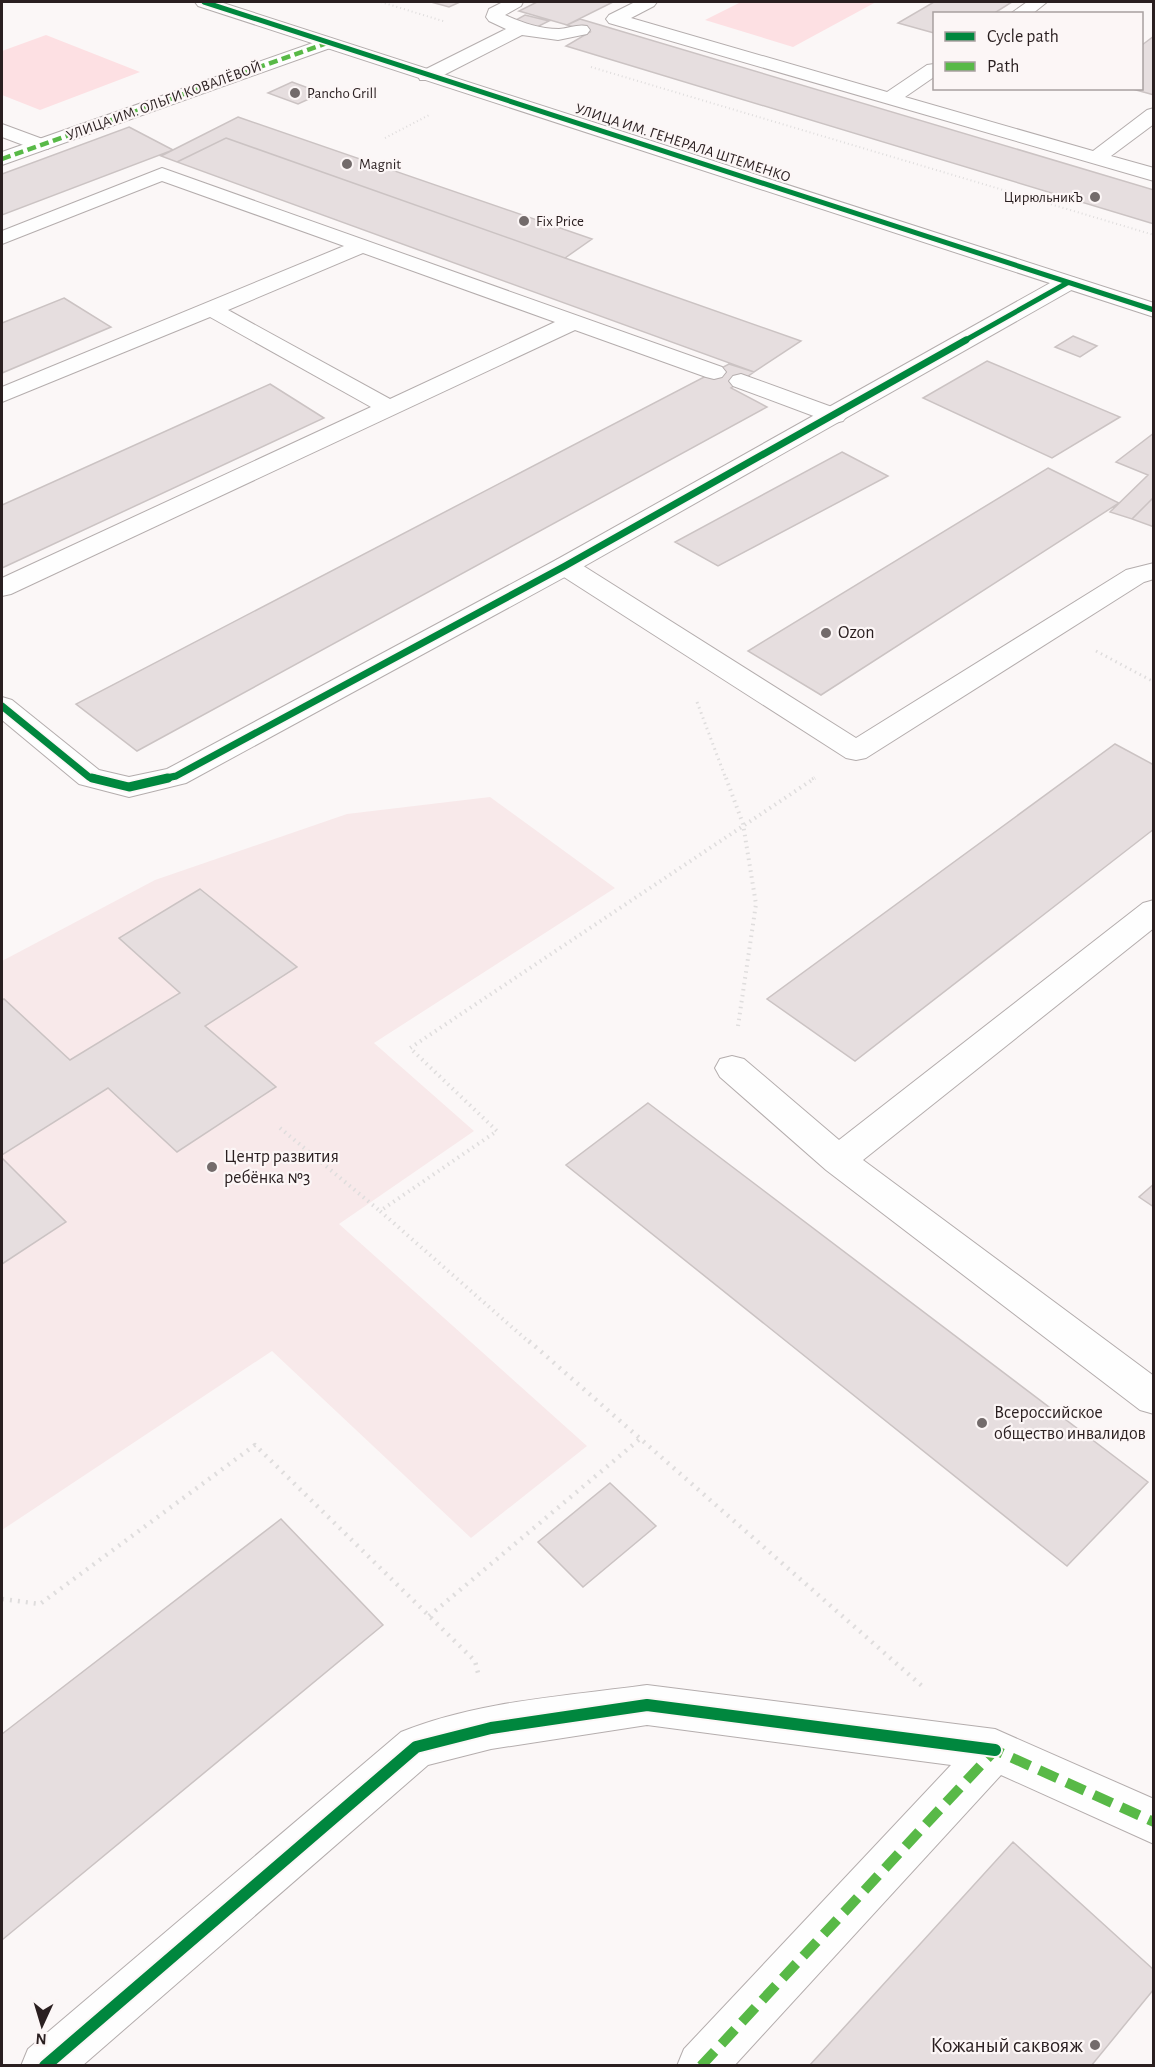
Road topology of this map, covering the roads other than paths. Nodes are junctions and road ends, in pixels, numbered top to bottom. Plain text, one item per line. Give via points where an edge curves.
1 (204, 2) edge
2 (515, 2) edge
3 (648, 2) edge
4 (1038, 2) edge
5 (1022, 12) edge
6 (598, 24) junction
7 (520, 29) junction
8 (327, 43) junction
9 (933, 70) edge
10 (428, 75) junction
11 (888, 99) junction
12 (1154, 114) edge
13 (2, 130) edge
14 (41, 145) junction
15 (1095, 158) junction
16 (2, 159) edge
17 (1154, 175) edge
18 (2, 238) edge
19 (363, 246) junction
20 (1067, 283) junction
21 (211, 309) junction
22 (1154, 310) edge
23 (574, 322) junction
24 (714, 372) dead end
25 (741, 381) dead end
26 (2, 395) edge
27 (390, 408) junction
28 (835, 416) junction
29 (565, 566) junction
30 (1154, 571) edge
31 (2, 588) edge
32 (2, 706) edge
33 (1154, 911) edge
34 (732, 1068) road end
35 (837, 1160) junction
36 (1154, 1398) edge
37 (995, 1750) junction
38 (1154, 1822) edge
39 (45, 2066) edge
40 (701, 2066) edge

1 - 8 street, УЛИЦА ИМ. ГЕНЕРАЛА ШТЕМЕНКО
2 - 7 street via 495,13 495,17
3 - 6 street
4 - 5 street
6 - 7 street via 564,34 545,35
6 - 11 street
7 - 10 street
8 - 10 street, УЛИЦА ИМ. ГЕНЕРАЛА ШТЕМЕНКО
8 - 14 street, УЛИЦА ИМ. ОЛЬГИ КОВАЛЁВОЙ
9 - 11 street
10 - 20 street, УЛИЦА ИМ. ГЕНЕРАЛА ШТЕМЕНКО
11 - 15 street
12 - 15 street
13 - 14 street
14 - 16 street, УЛИЦА ИМ. ОЛЬГИ КОВАЛЁВОЙ
15 - 17 street
18 - 19 street via 162,174
19 - 21 street
19 - 23 street
20 - 22 street, УЛИЦА ИМ. ГЕНЕРАЛА ШТЕМЕНКО
20 - 28 street
21 - 26 street
21 - 27 street
23 - 24 street
23 - 27 street
25 - 28 street
27 - 31 street
28 - 29 street
29 - 30 street via 856,752 1135,576
29 - 32 street via 176,776 129,787 89,777
33 - 35 street
34 - 35 street
35 - 36 street
37 - 38 street
37 - 39 street via 647,1706 491,1728 416,1747
37 - 40 street

